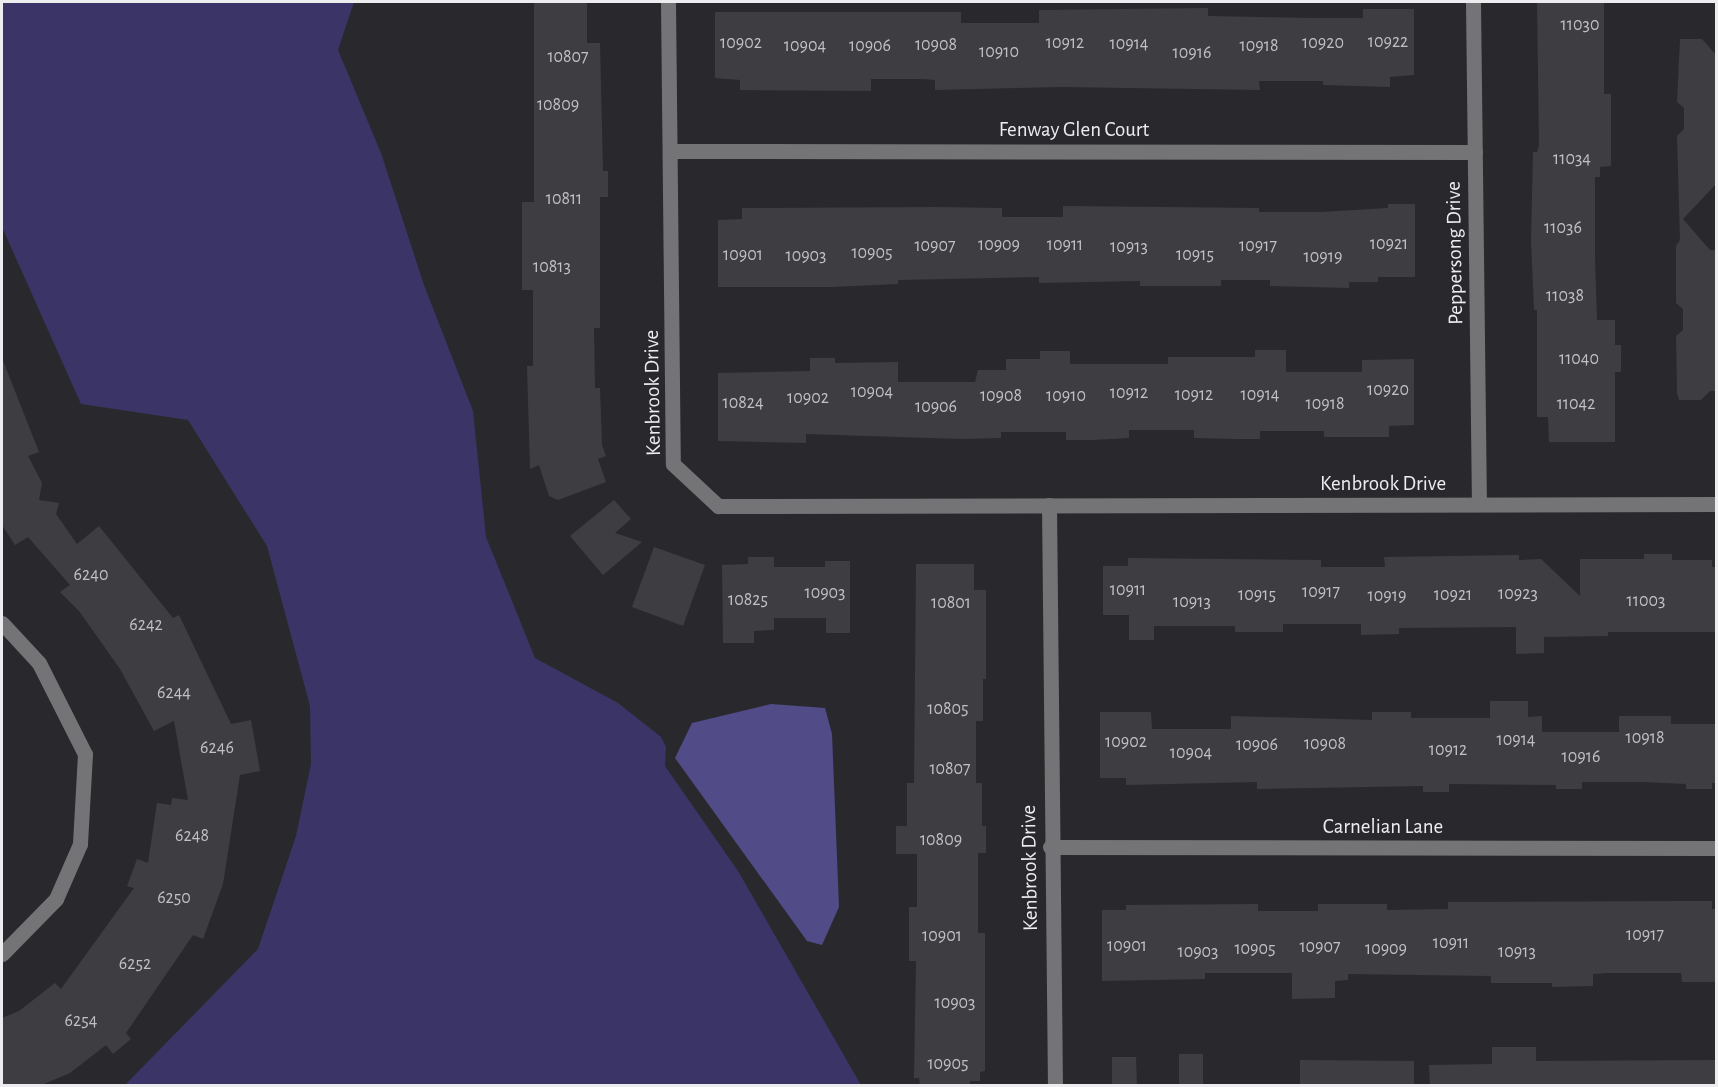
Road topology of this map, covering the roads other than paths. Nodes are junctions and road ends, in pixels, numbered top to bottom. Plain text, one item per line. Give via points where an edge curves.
1 (668, 2) edge
2 (1473, 2) edge
3 (672, 151) junction
4 (1475, 152) junction
5 (1479, 504) junction
6 (1716, 504) edge
7 (1049, 505) junction
8 (2, 623) edge
9 (1050, 848) junction
10 (1716, 848) edge
11 (2, 954) edge
12 (1055, 1086) edge

1 - 3 street, Kenbrook Drive
2 - 4 street, Peppersong Drive
3 - 4 street, Fenway Glen Court
3 - 7 street, Kenbrook Drive via 673,464 718,506
4 - 5 street, Peppersong Drive
5 - 6 street, Kenbrook Drive
5 - 7 street, Kenbrook Drive
7 - 9 street, Kenbrook Drive
8 - 11 street via 39,663 85,754 80,844 56,899
9 - 10 street, Carnelian Lane
9 - 12 street, Kenbrook Drive

